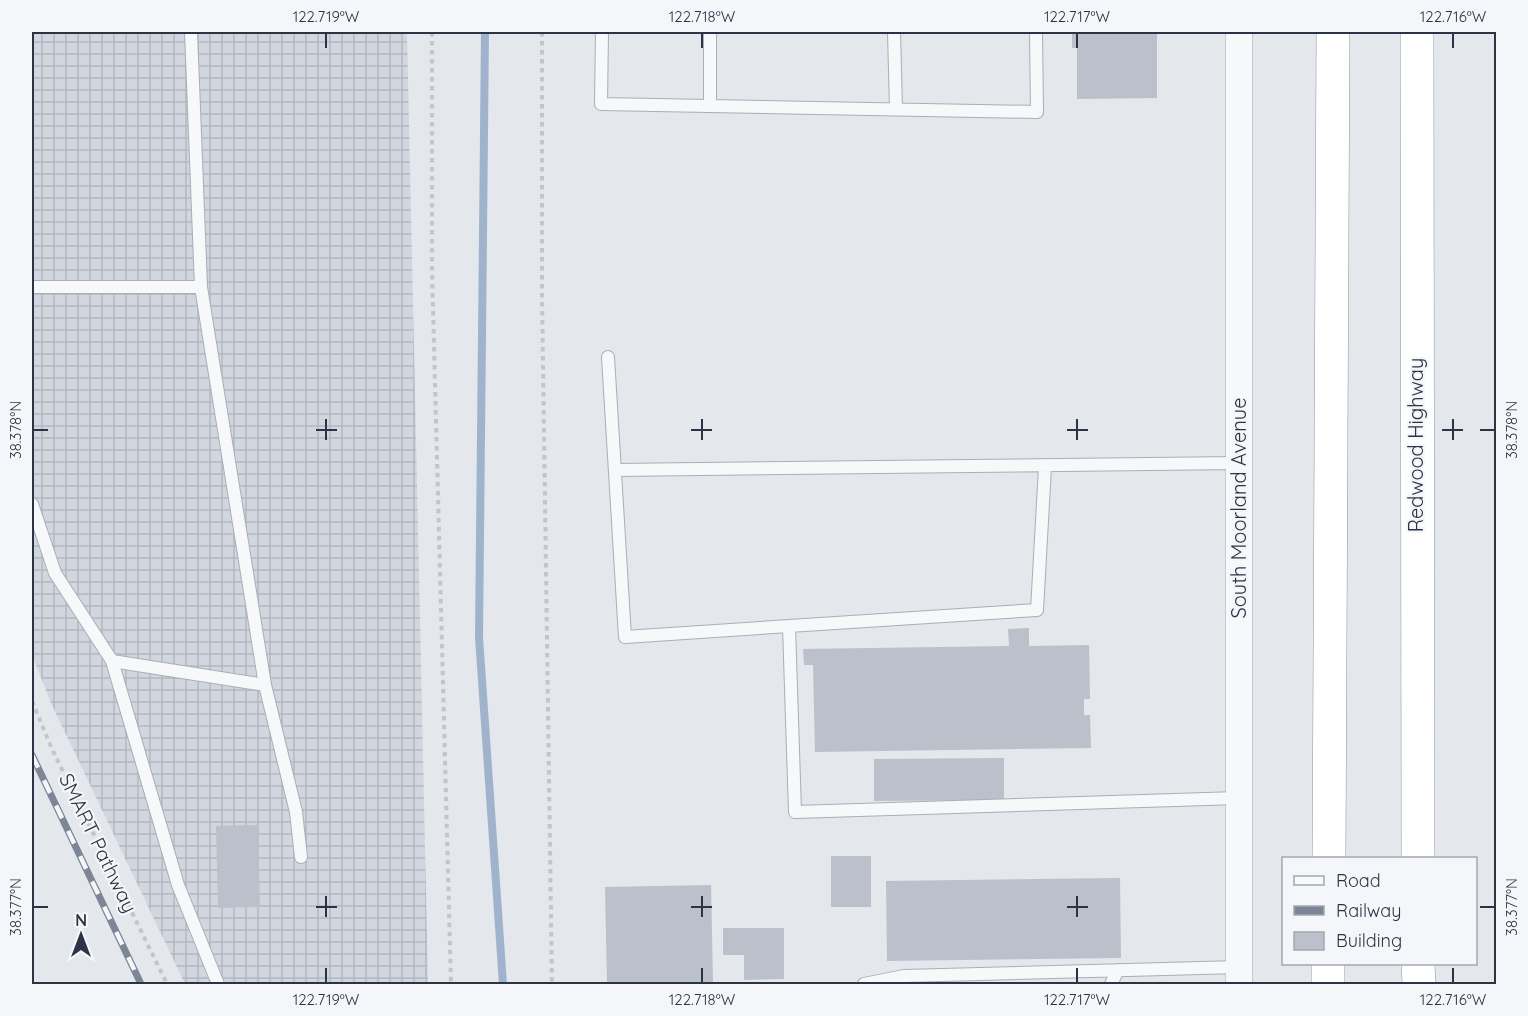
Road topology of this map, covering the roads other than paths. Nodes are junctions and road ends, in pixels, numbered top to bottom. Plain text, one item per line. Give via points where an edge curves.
1 (191, 32) edge
2 (602, 32) edge
3 (710, 32) edge
4 (894, 32) edge
5 (1036, 32) edge
6 (1239, 32) edge
7 (1333, 32) edge
8 (1417, 32) edge
9 (710, 106) junction
10 (896, 109) junction
11 (32, 287) edge
12 (201, 287) junction
13 (608, 357) dead end
14 (1239, 463) junction
15 (1045, 467) junction
16 (615, 470) junction
17 (32, 504) edge
18 (789, 626) junction
19 (112, 661) junction
20 (265, 685) junction
21 (1238, 798) junction
22 (301, 857) dead end
23 (1329, 857) edge
24 (1418, 857) edge
25 (1328, 965) edge
26 (1418, 965) edge
27 (1118, 970) junction
28 (1239, 976) edge
29 (906, 980) edge
30 (218, 984) edge
31 (864, 984) edge
32 (1112, 984) edge
33 (1328, 984) edge
34 (1419, 984) edge

1 - 12 lane
2 - 9 lane via 601,104
3 - 9 lane
4 - 10 lane
5 - 10 lane via 1037,112
6 - 14 street, South Moorland Avenue
7 - 23 highway
8 - 24 highway, Redwood Highway
9 - 10 lane
11 - 12 lane
12 - 20 lane
13 - 16 lane
14 - 15 lane
14 - 21 street, South Moorland Avenue
15 - 16 lane
15 - 18 lane via 1037,610
16 - 18 lane via 625,637
17 - 19 lane via 55,573
18 - 21 lane via 795,812
19 - 20 lane
19 - 30 lane via 178,885
20 - 22 lane via 296,812
21 - 28 street, South Moorland Avenue
25 - 33 highway
26 - 34 highway
27 - 28 lane
27 - 29 lane
27 - 32 lane
29 - 31 lane

